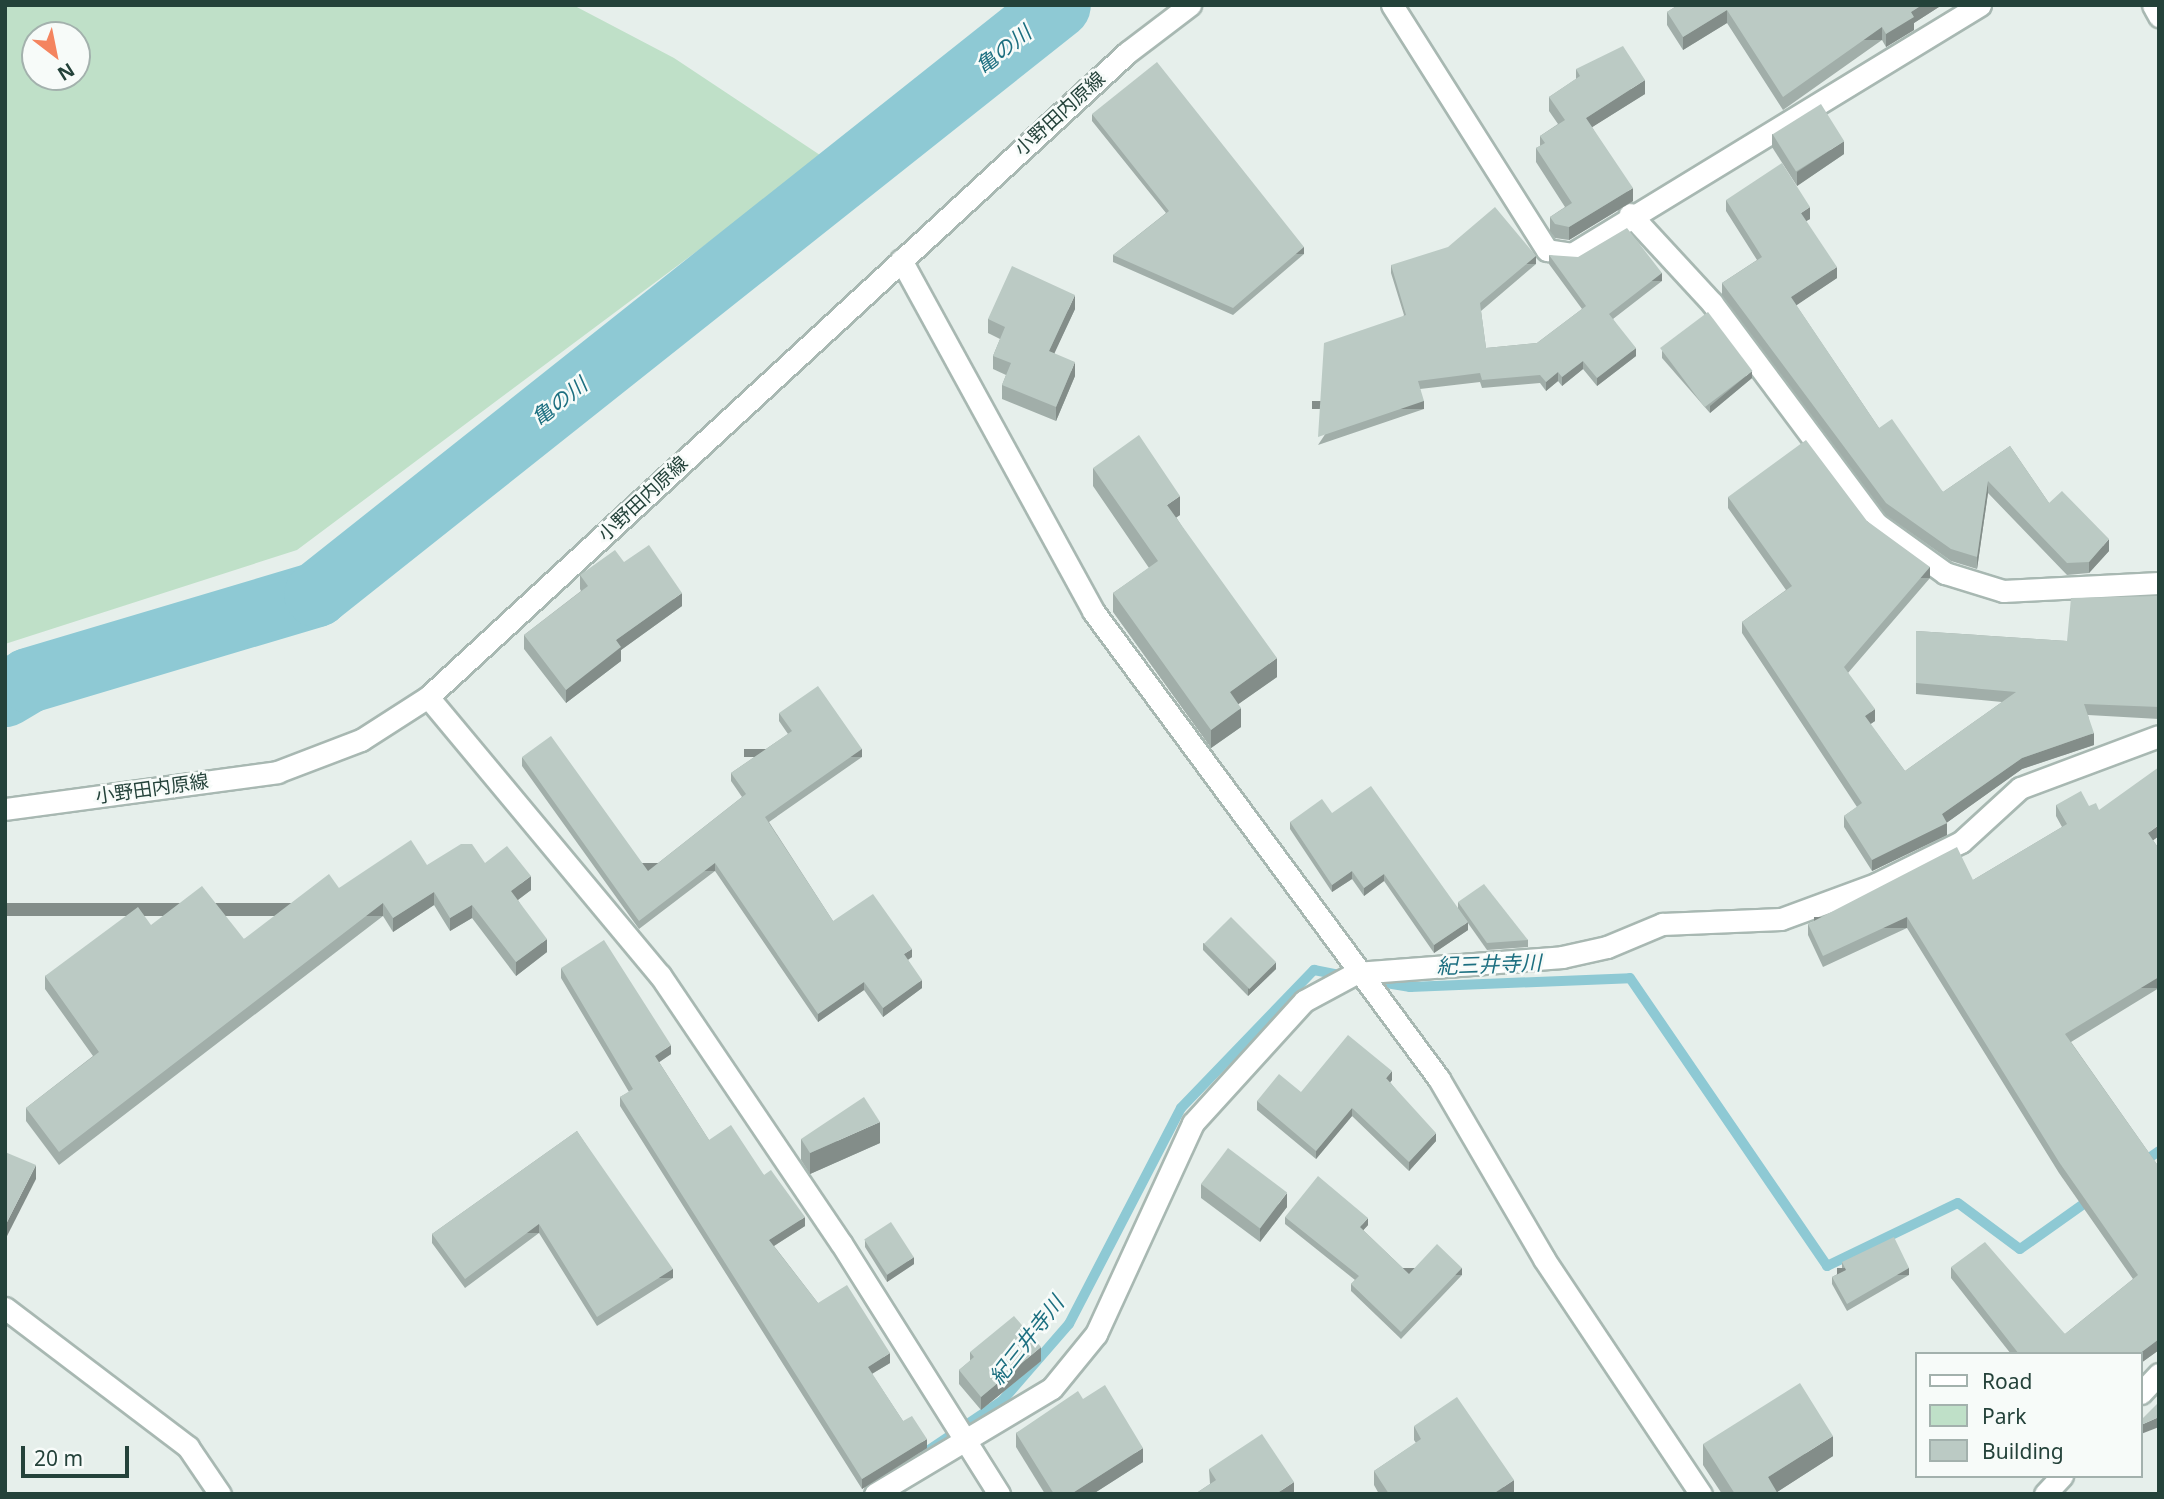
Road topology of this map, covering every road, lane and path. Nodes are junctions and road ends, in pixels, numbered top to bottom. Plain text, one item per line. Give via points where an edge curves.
1 (1190, 5) edge
2 (1392, 5) edge
3 (1980, 5) edge
4 (2153, 5) edge
5 (2159, 16) edge
6 (1630, 214) junction
7 (901, 260) junction
8 (2159, 583) edge
9 (428, 697) junction
10 (2159, 736) edge
11 (5, 808) edge
12 (1356, 972) junction
13 (5, 1308) edge
14 (2159, 1374) edge
15 (2143, 1391) edge
16 (967, 1444) junction
17 (2060, 1478) edge
18 (220, 1494) edge
19 (875, 1494) edge
20 (999, 1494) edge
21 (1701, 1494) edge
22 (2045, 1494) edge

1 - 7 street, 小野田内原線 via 1128,52
2 - 6 street via 1546,250 1572,254
3 - 6 street via 1892,64
4 - 5 street
6 - 8 street via 1712,303 1877,524 1945,573 2003,591
7 - 9 street, 小野田内原線
7 - 12 street via 1093,611
9 - 11 street, 小野田内原線 via 361,740 277,772
9 - 16 street via 660,975
10 - 12 street via 2020,788 1961,842 1876,884 1781,919 1662,924 1607,947 1562,957
12 - 16 street via 1304,1001 1194,1123 1096,1334 1052,1388
12 - 21 street via 1439,1079 1544,1259
13 - 18 street via 188,1447
14 - 15 street
16 - 19 street
16 - 20 street
17 - 22 street

